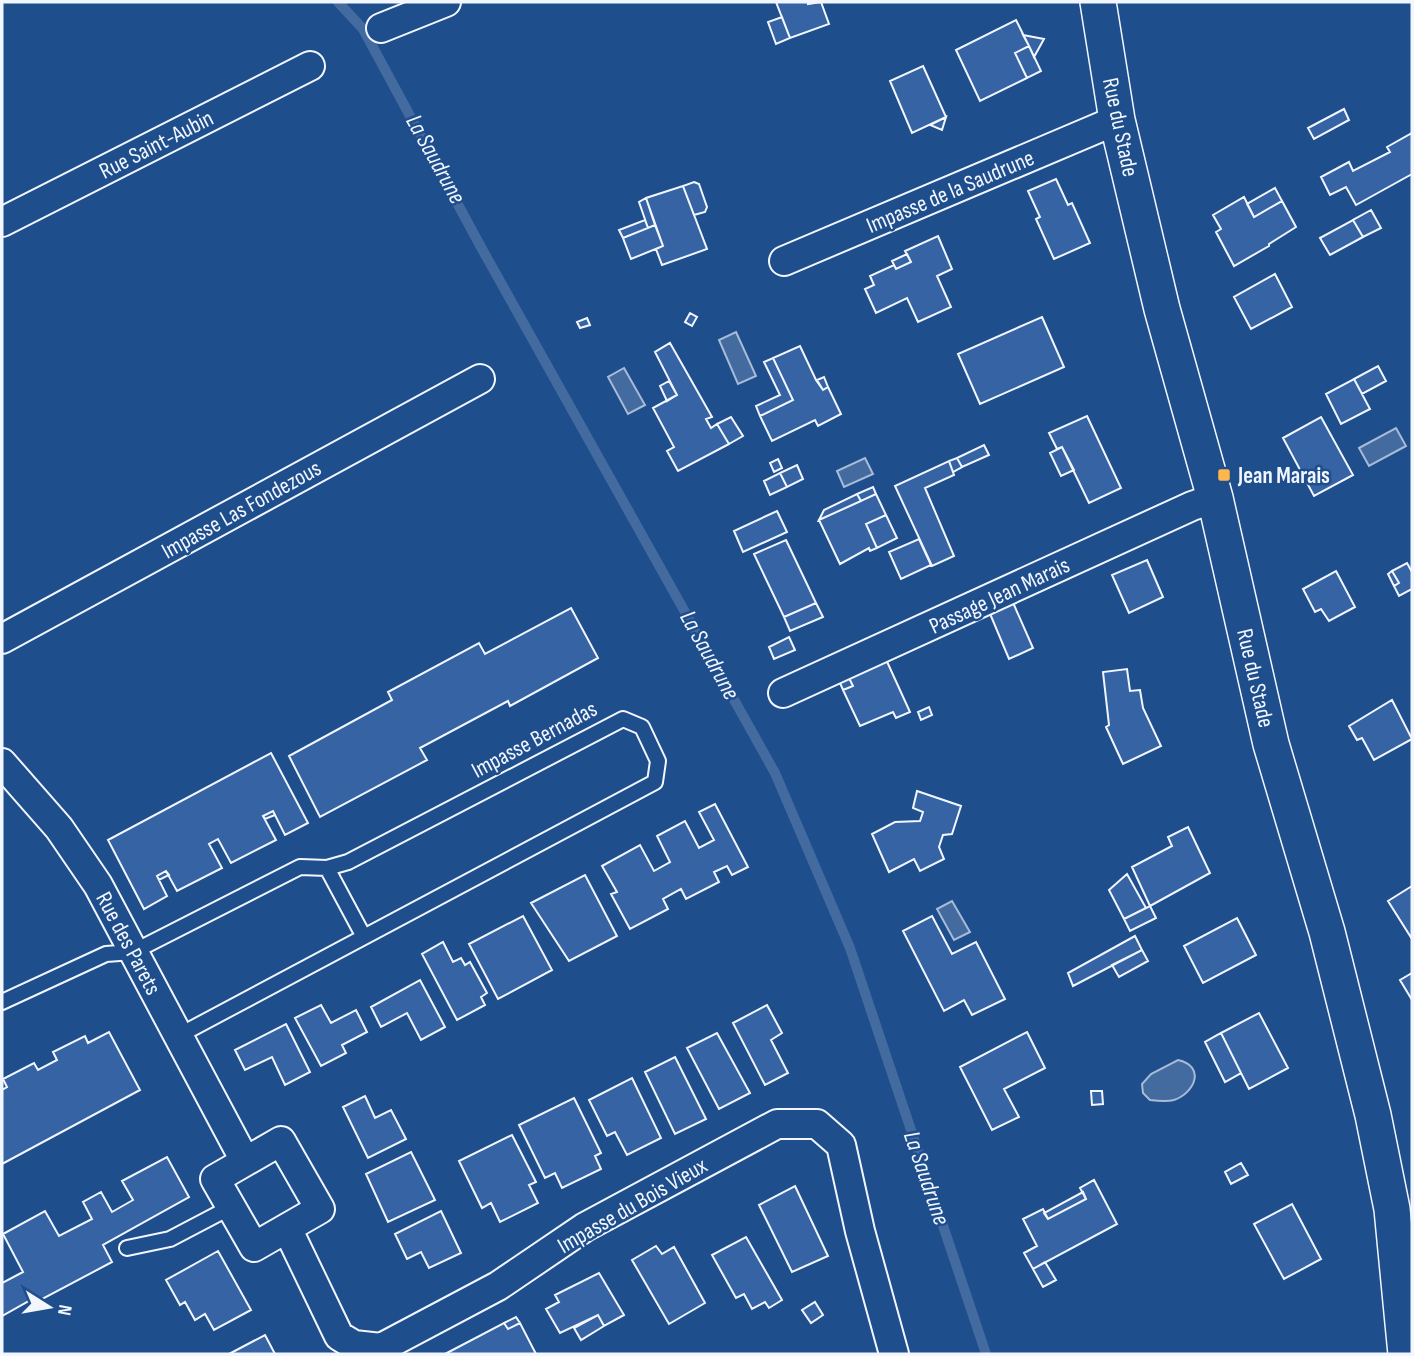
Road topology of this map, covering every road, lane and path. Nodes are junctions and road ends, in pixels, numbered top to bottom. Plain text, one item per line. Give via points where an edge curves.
1 (446, 2) edge
2 (1098, 2) edge
3 (381, 28) dead end
4 (310, 66) dead end
5 (1116, 120) junction
6 (2, 222) edge
7 (784, 261) dead end
8 (480, 379) dead end
9 (1215, 498) junction
10 (2, 639) edge
11 (783, 693) dead end
12 (2, 763) edge
13 (327, 868) junction
14 (364, 937) junction
15 (134, 951) junction
16 (2, 1002) edge
17 (178, 1036) junction
18 (239, 1150) junction
19 (231, 1207) junction
20 (286, 1228) junction
21 (127, 1248) dead end
22 (894, 1354) edge
23 (1406, 1354) edge

1 - 3 street
2 - 5 street, Rue du Stade
4 - 6 street, Rue Saint-Aubin
5 - 7 street, Impasse de la Saudrune
5 - 9 street, Rue du Stade
8 - 10 street, Impasse Las Fondezous
9 - 11 street, Passage Jean Marais
9 - 23 street, Rue du Stade via 1271,744 1327,932 1373,1115 1392,1209
12 - 15 street, Rue des Parets via 59,828 98,885
13 - 14 lane
13 - 14 lane, Impasse Bernadas via 348,862 623,719 642,727 658,761 655,782
13 - 15 lane, Impasse Bernadas via 300,867
14 - 17 lane, Impasse Bernadas
15 - 16 lane, Impasse Bernadas via 106,954
15 - 17 street, Rue des Parets
17 - 18 street, Rue des Parets
18 - 19 street via 215,1179
18 - 20 street via 281,1140 320,1209
19 - 20 street via 254,1247
19 - 21 lane via 170,1239
20 - 22 street, Impasse du Bois Vieux via 339,1336 354,1345 381,1348 498,1286 585,1227 777,1124 817,1124 841,1145

